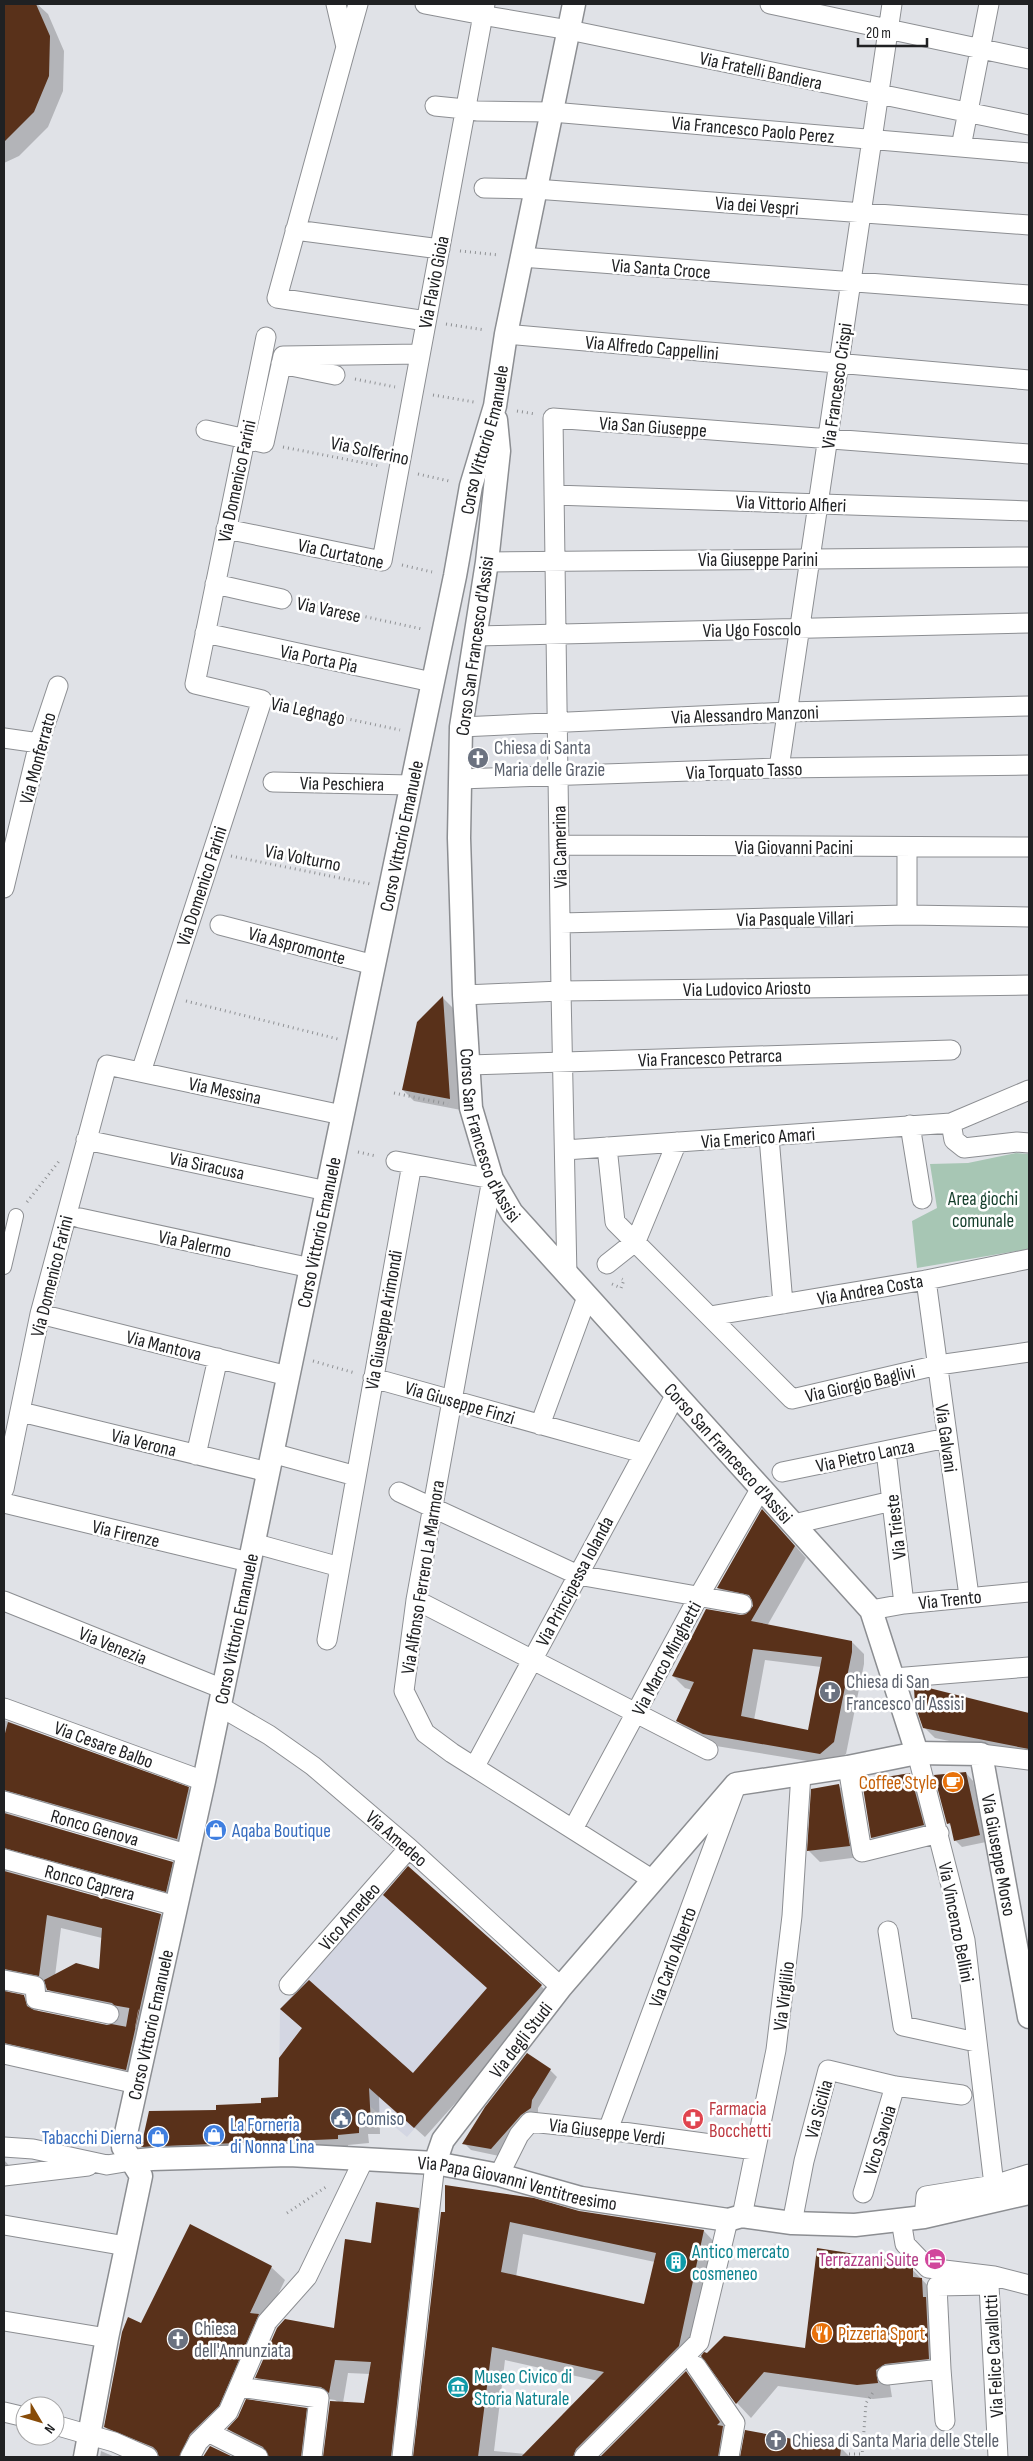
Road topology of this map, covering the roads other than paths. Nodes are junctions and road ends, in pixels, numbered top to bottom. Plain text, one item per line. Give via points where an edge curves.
1 (336, 4) edge
2 (358, 4) edge
3 (425, 4) edge
4 (574, 4) edge
5 (770, 4) edge
6 (892, 4) edge
7 (989, 4) edge
8 (487, 12) edge
9 (888, 29) junction
10 (568, 30) junction
11 (346, 47) junction
12 (980, 49) junction
13 (1029, 59) edge
14 (879, 94) junction
15 (435, 106) dead end
16 (471, 110) junction
17 (552, 112) junction
18 (968, 113) junction
19 (1029, 125) edge
20 (872, 139) junction
21 (961, 147) junction
22 (1029, 153) edge
23 (484, 188) dead end
24 (535, 189) junction
25 (861, 213) junction
26 (1029, 225) edge
27 (295, 230) junction
28 (440, 249) junction
29 (521, 257) junction
30 (851, 282) junction
31 (1029, 295) edge
32 (426, 321) junction
33 (506, 334) junction
34 (266, 338) dead end
35 (420, 354) junction
36 (839, 363) junction
37 (281, 364) junction
38 (335, 375) road end
39 (1029, 380) edge
40 (495, 406) junction
41 (553, 418) joint
42 (206, 430) dead end
43 (244, 438) junction
44 (828, 439) junction
45 (1029, 454) edge
46 (554, 495) junction
47 (818, 504) junction
48 (1029, 512) edge
49 (226, 529) junction
50 (1029, 557) edge
51 (810, 559) junction
52 (382, 561) joint
53 (554, 561) junction
54 (487, 562) junction
55 (215, 584) junction
56 (282, 599) road end
57 (1029, 622) edge
58 (800, 628) junction
59 (205, 634) junction
60 (556, 634) junction
61 (475, 636) junction
62 (432, 682) junction
63 (195, 684) joint
64 (58, 686) dead end
65 (262, 700) joint
66 (1029, 706) edge
67 (788, 712) junction
68 (557, 722) junction
69 (461, 727) junction
70 (4, 738) edge
71 (39, 743) junction
72 (1029, 765) edge
73 (779, 768) junction
74 (557, 776) junction
75 (460, 779) junction
76 (273, 782) dead end
77 (411, 785) junction
78 (558, 845) junction
79 (1029, 847) edge
80 (907, 848) junction
81 (4, 888) edge
82 (907, 915) junction
83 (1029, 917) edge
84 (560, 923) junction
85 (220, 925) dead end
86 (374, 965) junction
87 (1029, 985) edge
88 (560, 991) junction
89 (464, 995) junction
90 (951, 1050) dead end
91 (562, 1062) junction
92 (108, 1065) joint
93 (469, 1065) junction
94 (141, 1072) junction
95 (1029, 1090) edge
96 (342, 1115) junction
97 (951, 1123) junction
98 (910, 1125) junction
99 (769, 1137) junction
100 (86, 1140) junction
101 (677, 1142) junction
102 (1029, 1142) edge
103 (607, 1147) junction
104 (565, 1150) junction
105 (492, 1179) junction
106 (327, 1191) junction
107 (922, 1199) dead end
108 (16, 1216) road end
109 (80, 1218) dead end
110 (636, 1241) junction
111 (1029, 1259) edge
112 (607, 1264) dead end
113 (4, 1267) edge
114 (311, 1268) junction
115 (567, 1276) junction
116 (926, 1280) junction
117 (587, 1297) junction
118 (783, 1304) junction
119 (40, 1314) junction
120 (710, 1316) junction
121 (1029, 1352) edge
122 (218, 1358) junction
123 (290, 1365) junction
124 (938, 1365) junction
125 (373, 1378) junction
126 (675, 1396) junction
127 (452, 1400) junction
128 (21, 1412) junction
129 (540, 1425) junction
130 (947, 1438) junction
131 (886, 1451) junction
132 (643, 1453) junction
133 (196, 1455) junction
134 (270, 1463) junction
135 (782, 1472) dead end
136 (356, 1476) junction
137 (761, 1488) junction
138 (4, 1490) edge
139 (400, 1492) dead end
140 (892, 1501) junction
141 (4, 1503) edge
142 (433, 1508) junction
143 (794, 1524) junction
144 (251, 1552) junction
145 (340, 1567) junction
146 (578, 1574) junction
147 (1029, 1592) edge
148 (699, 1596) junction
149 (969, 1596) junction
150 (416, 1600) junction
151 (4, 1601) edge
152 (742, 1604) dead end
153 (904, 1604) junction
154 (871, 1610) junction
155 (327, 1640) dead end
156 (532, 1661) junction
157 (1029, 1667) edge
158 (894, 1678) junction
159 (221, 1697) junction
160 (4, 1708) edge
161 (636, 1714) junction
162 (708, 1750) dead end
163 (981, 1754) junction
164 (1029, 1760) edge
165 (920, 1763) junction
166 (475, 1766) junction
167 (848, 1767) junction
168 (801, 1773) junction
169 (204, 1781) junction
170 (736, 1784) junction
171 (4, 1801) edge
172 (573, 1829) junction
173 (939, 1833) junction
174 (408, 1848) junction
175 (187, 1854) junction
176 (4, 1859) edge
177 (653, 1880) junction
178 (176, 1906) junction
179 (888, 1931) dead end
180 (4, 1980) edge
181 (289, 1985) dead end
182 (561, 1987) junction
183 (1029, 2011) edge
184 (109, 2014) tunnel mouth
185 (976, 2042) junction
186 (4, 2054) edge
187 (137, 2084) junction
188 (896, 2086) junction
189 (962, 2095) dead end
190 (608, 2130) junction
191 (4, 2147) edge
192 (755, 2150) junction
193 (364, 2159) junction
194 (131, 2162) junction
195 (435, 2162) junction
196 (107, 2165) junction
197 (500, 2174) junction
198 (1029, 2174) edge
199 (4, 2176) edge
200 (994, 2185) junction
201 (863, 2193) dead end
202 (1029, 2193) edge
203 (924, 2217) junction
204 (735, 2218) junction
205 (901, 2220) junction
206 (792, 2223) junction
207 (4, 2225) edge
208 (126, 2246) junction
209 (992, 2281) junction
210 (1029, 2285) edge
211 (4, 2321) edge
212 (107, 2338) junction
213 (696, 2366) dead end
214 (941, 2369) junction
215 (887, 2375) road end
216 (239, 2387) junction
217 (945, 2421) dead end
218 (65, 2427) edge
219 (208, 2432) junction
220 (89, 2433) junction
221 (86, 2457) edge
222 (148, 2457) edge
223 (190, 2457) edge
224 (258, 2457) edge
225 (312, 2457) edge
226 (402, 2457) edge
227 (584, 2457) edge
228 (729, 2457) edge
229 (998, 2457) edge

1 - 11 street
2 - 11 street
3 - 8 street, Via Fratelli Bandiera
4 - 10 street, Corso Vittorio Emanuele
5 - 9 street
6 - 9 street, Via Francesco Crispi
7 - 12 street
8 - 10 street, Via Fratelli Bandiera
8 - 16 street, Via Flavio Gioia
9 - 12 street
9 - 14 street, Via Francesco Crispi
10 - 14 street, Via Fratelli Bandiera
10 - 17 street, Corso Vittorio Emanuele
11 - 27 street
12 - 13 street
12 - 18 street
14 - 18 street, Via Fratelli Bandiera
14 - 20 street, Via Francesco Crispi
15 - 16 street, Via Francesco Paolo Perez
16 - 17 street, Via Francesco Paolo Perez
16 - 28 street, Via Flavio Gioia
17 - 20 street, Via Francesco Paolo Perez
17 - 24 street, Corso Vittorio Emanuele
18 - 19 street, Via Fratelli Bandiera
18 - 21 street
20 - 21 street, Via Francesco Paolo Perez
20 - 25 street, Via Francesco Crispi
21 - 22 street, Via Francesco Paolo Perez
23 - 24 street, Via dei Vespri
24 - 25 street, Via dei Vespri
24 - 29 street, Corso Vittorio Emanuele
25 - 26 street, Via dei Vespri
25 - 30 street, Via Francesco Crispi
27 - 28 street
27 - 32 street via 277,298
28 - 32 street, Via Flavio Gioia
29 - 30 street, Via Santa Croce
29 - 33 street, Corso Vittorio Emanuele
30 - 31 street, Via Santa Croce
30 - 36 street, Via Francesco Crispi
32 - 35 street, Via Flavio Gioia
33 - 36 street, Via Alfredo Cappellini
33 - 40 street, Corso Vittorio Emanuele
34 - 43 street, Via Domenico Farini
35 - 37 street via 283,356
35 - 52 street, Via Flavio Gioia
36 - 39 street, Via Alfredo Cappellini
36 - 44 street, Via Francesco Crispi
37 - 38 street
37 - 43 street via 264,443
40 - 54 street, Corso San Francesco d'Assisi via 499,451
40 - 62 street, Corso Vittorio Emanuele via 471,486
41 - 44 street, Via San Giuseppe
41 - 46 street, Via Camerina
42 - 43 street
43 - 49 street, Via Domenico Farini
44 - 45 street, Via San Giuseppe
44 - 47 street, Via Francesco Crispi
46 - 47 street, Via Vittorio Alfieri
46 - 53 street, Via Camerina
47 - 48 street, Via Vittorio Alfieri
47 - 51 street, Via Francesco Crispi
49 - 52 street, Via Curtatone
49 - 55 street, Via Domenico Farini
50 - 51 street, Via Giuseppe Parini
51 - 53 street, Via Giuseppe Parini
51 - 58 street, Via Francesco Crispi
53 - 54 street, Via Giuseppe Parini
53 - 60 street, Via Camerina
54 - 61 street, Corso San Francesco d'Assisi
55 - 56 street, Via Varese
55 - 59 street, Via Domenico Farini
57 - 58 street, Via Ugo Foscolo
58 - 60 street, Via Ugo Foscolo
58 - 67 street, Via Francesco Crispi
59 - 62 street, Via Porta Pia
59 - 63 street, Via Domenico Farini
60 - 61 street, Via Ugo Foscolo
60 - 68 street, Via Camerina
61 - 69 street, Corso San Francesco d'Assisi
62 - 77 street, Corso Vittorio Emanuele
63 - 65 street, Via Legnago
64 - 71 street, Via Monferrato
65 - 94 street, Via Domenico Farini
66 - 67 street, Via Alessandro Manzoni
67 - 68 street, Via Alessandro Manzoni
67 - 73 street, Via Francesco Crispi
68 - 69 street, Via Alessandro Manzoni
68 - 74 street, Via Camerina
69 - 75 street, Corso San Francesco d'Assisi
70 - 71 street
71 - 81 street, Via Monferrato
72 - 73 street, Via Torquato Tasso
73 - 74 street, Via Torquato Tasso
74 - 75 street, Via Torquato Tasso
74 - 78 street, Via Camerina
75 - 89 street, Corso San Francesco d'Assisi
76 - 77 street, Via Peschiera
77 - 86 street, Corso Vittorio Emanuele
78 - 80 street, Via Giovanni Pacini
78 - 84 street, Via Camerina
79 - 80 street, Via Giovanni Pacini
80 - 82 street
82 - 83 street, Via Pasquale Villari
82 - 84 street, Via Pasquale Villari
84 - 88 street, Via Camerina
85 - 86 street, Via Aspromonte
86 - 96 street, Corso Vittorio Emanuele
87 - 88 street, Via Ludovico Ariosto
88 - 89 street, Via Ludovico Ariosto
88 - 91 street, Via Camerina
89 - 93 street, Corso San Francesco d'Assisi
90 - 91 street, Via Francesco Petrarca
91 - 93 street, Via Francesco Petrarca
91 - 104 street, Via Camerina
92 - 94 street, Via Messina
92 - 100 street, Via Domenico Farini
93 - 105 street, Corso San Francesco d'Assisi via 471,1108
94 - 96 street, Via Messina
95 - 97 street
96 - 106 street, Corso Vittorio Emanuele
97 - 98 street, Via Emerico Amari
97 - 102 street via 954,1140 964,1148
98 - 99 street, Via Emerico Amari
98 - 107 street
99 - 101 street, Via Emerico Amari
99 - 118 street
100 - 106 street, Via Siracusa
100 - 119 street, Via Domenico Farini
101 - 103 street, Via Emerico Amari
101 - 110 street
103 - 104 street, Via Emerico Amari
103 - 110 street, Via Giorgio Baglivi via 615,1222
104 - 115 street, Via Camerina
105 - 115 street, Corso San Francesco d'Assisi via 512,1213
105 - 125 street, Via Giuseppe Arimondi via 404,1163
105 - 127 street, Via Alfonso Ferrero La Marmora
106 - 114 street, Corso Vittorio Emanuele
108 - 113 street
109 - 114 street, Via Palermo
110 - 112 street
110 - 120 street, Via Giorgio Baglivi
111 - 116 street, Via Andrea Costa
114 - 123 street, Corso Vittorio Emanuele
115 - 117 street, Corso San Francesco d'Assisi
116 - 118 street, Via Andrea Costa
116 - 124 street, Via Galvani
117 - 126 street, Corso San Francesco d'Assisi
117 - 129 street, Via Giuseppe Finzi
118 - 120 street, Via Andrea Costa
119 - 122 street, Via Mantova
119 - 128 street, Via Domenico Farini
120 - 124 street, Via Giorgio Baglivi via 792,1399
121 - 124 street, Via Giorgio Baglivi
122 - 123 street, Via Mantova
122 - 133 street
123 - 134 street, Corso Vittorio Emanuele
124 - 130 street, Via Galvani
125 - 127 street, Via Giuseppe Finzi
125 - 136 street, Via Giuseppe Arimondi
126 - 132 street, Via Principessa Iolanda
126 - 137 street, Corso San Francesco d'Assisi
127 - 129 street, Via Giuseppe Finzi
127 - 142 street, Via Alfonso Ferrero La Marmora
128 - 133 street, Via Verona
128 - 138 street, Via Domenico Farini
129 - 132 street, Via Giuseppe Finzi
130 - 131 street, Via Pietro Lanza
130 - 149 street, Via Galvani
131 - 135 street, Via Pietro Lanza
131 - 140 street, Via Trieste
132 - 146 street, Via Principessa Iolanda
133 - 134 street, Via Verona
134 - 136 street
134 - 144 street, Corso Vittorio Emanuele
136 - 145 street, Via Giuseppe Arimondi
137 - 143 street, Corso San Francesco d'Assisi
137 - 148 street, Via Marco Minghetti
139 - 142 street
140 - 143 street
140 - 153 street, Via Trieste
141 - 144 street, Via Firenze
142 - 146 street
142 - 150 street, Via Alfonso Ferrero La Marmora
143 - 154 street, Corso San Francesco d'Assisi
144 - 145 street
144 - 159 street, Corso Vittorio Emanuele
145 - 155 street, Via Giuseppe Arimondi
146 - 148 street
146 - 156 street, Via Principessa Iolanda
147 - 149 street, Via Trento
148 - 152 street
148 - 161 street, Via Marco Minghetti
149 - 153 street, Via Trento
150 - 156 street
150 - 166 street, Via Alfonso Ferrero La Marmora via 404,1691 425,1733
151 - 159 street, Via Venezia
153 - 154 street, Via Trento
154 - 158 street, Corso San Francesco d'Assisi
156 - 161 street
156 - 166 street, Via Principessa Iolanda
157 - 158 street
158 - 165 street, Corso San Francesco d'Assisi
159 - 169 street, Corso Vittorio Emanuele
159 - 174 street, Via Amedeo via 313,1766
160 - 169 street, Via Cesare Balbo
161 - 162 street
161 - 172 street, Via Marco Minghetti
163 - 164 street
163 - 165 street
163 - 183 street, Via Giuseppe Morso
165 - 167 street
165 - 173 street, Via Vincenzo Bellini
166 - 172 street, Via Alfonso Ferrero La Marmora
167 - 168 street
167 - 173 street via 862,1852
168 - 170 street
168 - 192 street, Via Virglilio via 792,1916 776,2050
169 - 175 street, Corso Vittorio Emanuele
170 - 177 street, Via degli Studi
170 - 190 street, Via Carlo Alberto
171 - 175 street, Ronco Genova
172 - 177 street, Via Alfonso Ferrero La Marmora
173 - 185 street, Via Vincenzo Bellini via 964,1940
174 - 181 street, Vico Amedeo
174 - 182 street, Via Amedeo
175 - 178 street, Corso Vittorio Emanuele
176 - 178 street, Ronco Caprera
177 - 182 street, Via degli Studi
178 - 187 street, Corso Vittorio Emanuele via 144,2020
179 - 185 street via 903,2026
180 - 184 street via 35,1986 36,1999
182 - 195 street, Via degli Studi via 443,2140
185 - 200 street, Via Vincenzo Bellini
186 - 187 street
187 - 194 street, Corso Vittorio Emanuele via 123,2147
188 - 189 street, Via Sicilia
188 - 201 street, Vico Savoia
188 - 206 street, Via Sicilia via 828,2070 804,2161
190 - 192 street, Via Giuseppe Verdi
190 - 197 street, Via Giuseppe Verdi via 530,2122 519,2135
191 - 196 street, Via Papa Giovanni Ventitreesimo via 33,2149
192 - 204 street, Via Virglilio
193 - 194 street, Via Papa Giovanni Ventitreesimo via 289,2155
193 - 195 street, Via Papa Giovanni Ventitreesimo
193 - 216 street via 307,2277 267,2322
194 - 196 street, Via Papa Giovanni Ventitreesimo
194 - 208 street, Corso Vittorio Emanuele via 141,2176
195 - 197 street, Via Papa Giovanni Ventitreesimo
195 - 226 street, Via degli Studi
196 - 199 street, Via Papa Giovanni Ventitreesimo
197 - 204 street, Via Papa Giovanni Ventitreesimo via 581,2198
198 - 200 street
200 - 203 street via 926,2196
202 - 203 street, Via Papa Giovanni Ventitreesimo
203 - 205 street, Via Papa Giovanni Ventitreesimo
204 - 206 street, Via Papa Giovanni Ventitreesimo
204 - 227 street, Via Virglilio via 699,2342
205 - 206 street, Via Papa Giovanni Ventitreesimo via 855,2225
205 - 209 street via 905,2244 928,2268
207 - 208 street
208 - 212 street, Corso Vittorio Emanuele
209 - 210 street
209 - 214 street via 937,2286
209 - 229 street, Via Felice Cavallotti
211 - 212 street
212 - 220 street, Corso Vittorio Emanuele
213 - 228 street via 736,2423
214 - 215 street
214 - 217 street
216 - 219 street via 228,2412
216 - 225 street via 319,2398
218 - 220 street
219 - 223 street
219 - 224 street
220 - 221 street, Corso Vittorio Emanuele
220 - 222 street

